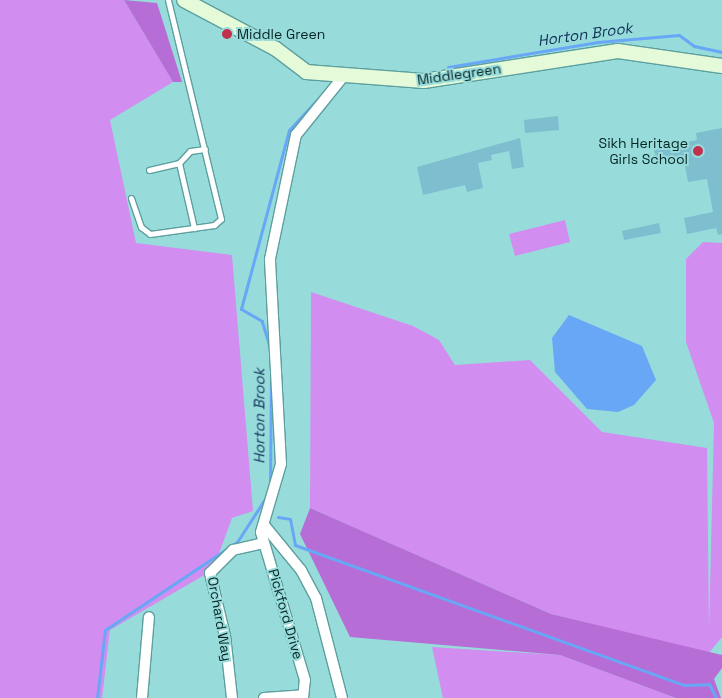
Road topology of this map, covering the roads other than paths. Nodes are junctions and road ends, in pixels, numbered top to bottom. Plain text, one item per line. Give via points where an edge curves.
1 (168, 0) edge
2 (184, 0) edge
3 (722, 66) edge
4 (344, 76) junction
5 (205, 148) junction
6 (179, 163) junction
7 (149, 170) dead end
8 (131, 198) dead end
9 (194, 228) junction
10 (263, 529) junction
11 (263, 543) junction
12 (149, 617) dead end
13 (303, 696) edge
14 (142, 698) edge
15 (232, 698) edge
16 (264, 698) edge
17 (342, 698) edge

1 - 5 lane
2 - 4 street, Middlegreen via 276,49 306,72
3 - 4 street, Middlegreen via 618,51 424,81
4 - 10 street via 296,136 274,225 270,259 281,464
5 - 6 lane via 190,152
5 - 9 lane via 222,219
6 - 7 lane
6 - 9 lane
8 - 9 lane via 146,232
10 - 11 street, Pickford Drive
10 - 17 street via 301,570 316,598 326,623
11 - 13 street, Pickford Drive via 305,680
11 - 15 street, Orchard Way via 233,550 210,573 225,636
12 - 14 street
13 - 16 street

